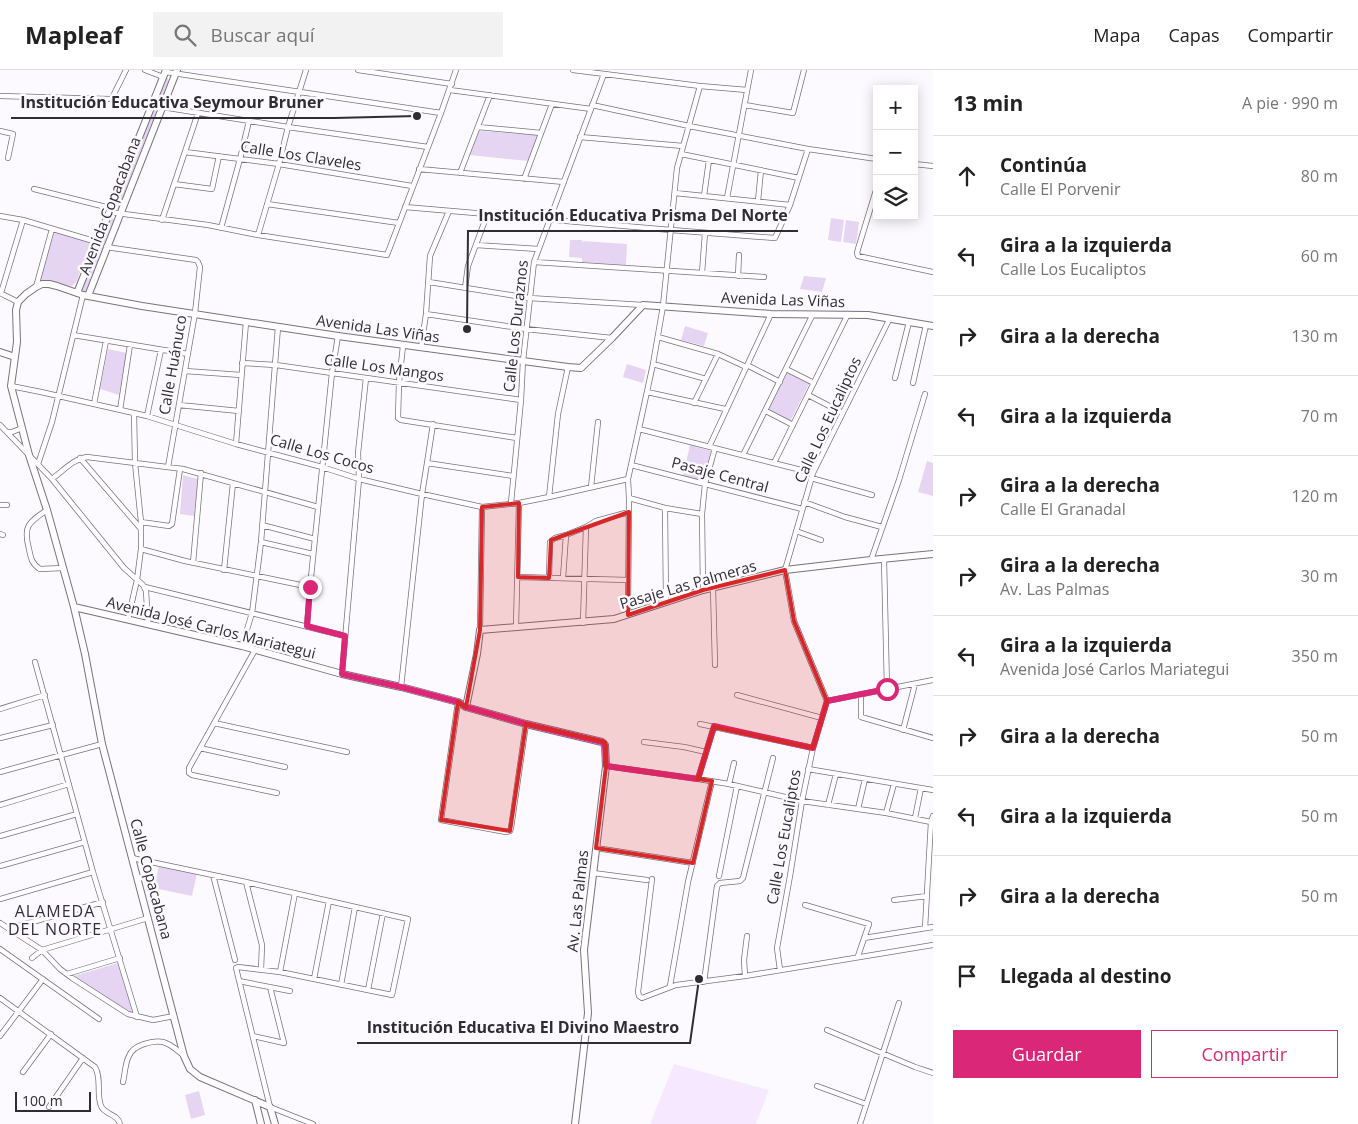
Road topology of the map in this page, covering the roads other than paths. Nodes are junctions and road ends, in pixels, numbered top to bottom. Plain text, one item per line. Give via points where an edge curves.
1 (126, 70) edge
2 (145, 70) edge
3 (306, 70) edge
4 (358, 70) edge
5 (456, 70) edge
6 (573, 70) edge
7 (750, 70) edge
8 (804, 70) edge
9 (176, 72) edge
10 (165, 73) edge
11 (604, 74) junction
12 (452, 84) junction
13 (700, 86) junction
14 (450, 90) junction
15 (747, 90) junction
16 (298, 92) junction
17 (490, 95) junction
18 (0, 96) edge
19 (552, 104) junction
20 (745, 105) junction
21 (162, 106) junction
22 (592, 107) junction
23 (198, 113) junction
24 (441, 113) junction
25 (250, 121) junction
26 (689, 126) junction
27 (288, 127) junction
28 (478, 127) junction
29 (0, 131) edge
30 (541, 133) junction
31 (739, 136) junction
32 (580, 137) junction
33 (428, 146) junction
34 (683, 146) junction
35 (808, 149) junction
36 (185, 152) junction
37 (681, 154) junction
38 (219, 156) junction
39 (8, 158) dead end
40 (873, 158) edge
41 (240, 159) junction
42 (709, 160) junction
43 (279, 164) junction
44 (918, 164) edge
45 (733, 165) junction
46 (933, 166) edge
47 (419, 169) junction
48 (761, 170) junction
49 (460, 173) junction
50 (799, 178) junction
51 (524, 179) junction
52 (564, 182) junction
53 (174, 184) junction
54 (412, 186) junction
55 (34, 189) dead end
56 (674, 193) junction
57 (704, 196) junction
58 (727, 198) junction
59 (873, 200) edge
60 (758, 201) junction
61 (267, 204) junction
62 (790, 204) junction
63 (405, 207) junction
64 (110, 210) junction
65 (449, 211) junction
66 (120, 214) junction
67 (487, 215) junction
68 (0, 216) edge
69 (550, 219) junction
70 (23, 220) junction
71 (162, 220) junction
72 (399, 223) junction
73 (221, 228) junction
74 (52, 229) junction
75 (670, 230) junction
76 (705, 233) junction
77 (258, 235) junction
78 (98, 242) junction
79 (476, 245) junction
80 (106, 247) junction
81 (538, 249) junction
82 (739, 255) dead end
83 (534, 262) junction
84 (667, 271) junction
85 (933, 272) edge
86 (702, 273) junction
87 (738, 276) junction
88 (764, 277) dead end
89 (428, 282) junction
90 (36, 287) junction
91 (465, 288) junction
92 (0, 293) edge
93 (83, 294) junction
94 (529, 298) junction
95 (18, 302) junction
96 (644, 305) junction
97 (664, 306) junction
98 (195, 313) junction
99 (426, 314) junction
100 (771, 314) junction
101 (813, 314) junction
102 (848, 314) junction
103 (890, 318) junction
104 (246, 322) junction
105 (909, 322) junction
106 (929, 326) edge
107 (278, 327) junction
108 (526, 329) junction
109 (73, 335) junction
110 (338, 336) junction
111 (658, 337) junction
112 (612, 338) junction
113 (106, 341) junction
114 (130, 345) junction
115 (403, 346) junction
116 (421, 348) junction
117 (161, 350) junction
118 (0, 352) edge
119 (188, 354) junction
120 (718, 354) junction
121 (15, 357) junction
122 (523, 360) junction
123 (242, 363) junction
124 (653, 364) junction
125 (276, 365) junction
126 (746, 366) junction
127 (568, 367) junction
128 (786, 369) junction
129 (185, 371) junction
130 (332, 373) junction
131 (242, 375) junction
132 (366, 378) junction
133 (895, 378) dead end
134 (706, 379) junction
135 (400, 382) junction
136 (780, 382) junction
137 (814, 383) junction
138 (913, 383) dead end
139 (11, 386) junction
140 (647, 392) junction
141 (925, 394) dead end
142 (808, 395) junction
143 (59, 396) junction
144 (521, 400) junction
145 (694, 402) junction
146 (94, 404) junction
147 (179, 405) junction
148 (726, 409) junction
149 (120, 410) junction
150 (239, 411) junction
151 (766, 411) junction
152 (134, 413) junction
153 (843, 413) junction
154 (146, 416) junction
155 (598, 422) dead end
156 (176, 424) junction
157 (433, 424) junction
158 (0, 425) edge
159 (793, 425) junction
160 (22, 428) junction
161 (639, 429) junction
162 (7, 432) junction
163 (517, 438) junction
164 (236, 444) junction
165 (709, 447) junction
166 (715, 448) junction
167 (268, 452) junction
168 (29, 455) junction
169 (743, 455) junction
170 (80, 458) junction
171 (135, 463) junction
172 (427, 463) junction
173 (774, 463) junction
174 (38, 464) junction
175 (631, 465) junction
176 (322, 467) junction
177 (168, 468) junction
178 (180, 469) junction
179 (813, 473) junction
180 (201, 474) junction
181 (513, 476) junction
182 (812, 478) junction
183 (52, 479) junction
184 (359, 479) junction
185 (628, 479) junction
186 (233, 483) junction
187 (705, 484) junction
188 (591, 487) junction
189 (265, 493) junction
190 (422, 494) junction
191 (872, 495) dead end
192 (549, 497) junction
193 (629, 498) junction
194 (804, 502) junction
195 (511, 503) junction
196 (518, 503) junction
197 (0, 505) edge
198 (7, 505) dead end
199 (318, 506) junction
200 (482, 507) junction
201 (665, 508) junction
202 (802, 509) junction
203 (47, 510) junction
204 (629, 512) junction
205 (702, 514) junction
206 (141, 522) junction
207 (262, 525) junction
208 (586, 527) junction
209 (882, 527) junction
210 (141, 529) junction
211 (796, 531) junction
212 (566, 534) junction
213 (315, 540) junction
214 (821, 540) dead end
215 (260, 542) junction
216 (141, 549) junction
217 (313, 554) junction
218 (933, 554) edge
219 (884, 559) junction
220 (871, 560) junction
221 (193, 563) junction
222 (63, 568) junction
223 (224, 570) junction
224 (785, 570) junction
225 (256, 576) junction
226 (518, 577) junction
227 (549, 578) junction
228 (563, 578) junction
229 (585, 578) junction
230 (137, 580) junction
231 (628, 580) junction
232 (144, 587) junction
233 (310, 587) junction
234 (713, 588) junction
235 (703, 590) junction
236 (666, 602) junction
237 (74, 607) junction
238 (252, 613) junction
239 (628, 615) junction
240 (128, 619) junction
241 (583, 623) junction
242 (148, 624) junction
243 (307, 626) junction
244 (516, 627) junction
245 (480, 630) junction
246 (345, 636) junction
247 (242, 646) junction
248 (255, 650) junction
249 (36, 662) dead end
250 (715, 665) dead end
251 (342, 674) junction
252 (933, 680) edge
253 (915, 684) junction
254 (401, 687) junction
255 (887, 689) junction
256 (861, 694) junction
257 (45, 695) junction
258 (737, 695) dead end
259 (827, 701) junction
260 (458, 702) junction
261 (466, 707) junction
262 (0, 708) edge
263 (822, 718) junction
264 (214, 723) junction
265 (526, 724) junction
266 (700, 724) dead end
267 (53, 725) junction
268 (714, 726) junction
269 (903, 730) junction
270 (0, 738) edge
271 (933, 738) edge
272 (602, 742) joint
273 (644, 742) dead end
274 (102, 744) junction
275 (200, 748) junction
276 (813, 748) junction
277 (347, 752) dead end
278 (706, 752) junction
279 (61, 755) junction
280 (773, 758) dead end
281 (734, 763) dead end
282 (606, 766) junction
283 (286, 768) dead end
284 (808, 769) junction
285 (0, 772) edge
286 (836, 774) junction
287 (864, 778) junction
288 (698, 779) junction
289 (712, 781) junction
290 (69, 784) junction
291 (729, 784) junction
292 (894, 784) junction
293 (737, 786) junction
294 (921, 788) junction
295 (933, 790) edge
296 (764, 792) junction
297 (277, 793) dead end
298 (802, 801) junction
299 (0, 805) edge
300 (828, 805) junction
301 (858, 809) junction
302 (886, 813) junction
303 (77, 814) junction
304 (933, 816) edge
305 (915, 818) junction
306 (930, 822) junction
307 (0, 836) edge
308 (85, 842) junction
309 (596, 848) junction
310 (132, 858) junction
311 (693, 863) junction
312 (0, 866) edge
313 (93, 872) junction
314 (593, 873) junction
315 (213, 875) junction
316 (719, 876) dead end
317 (246, 882) junction
318 (295, 893) junction
319 (926, 896) junction
320 (0, 899) edge
321 (894, 900) dead end
322 (329, 901) junction
323 (103, 902) junction
324 (805, 905) dead end
325 (356, 907) junction
326 (383, 913) junction
327 (148, 918) junction
328 (0, 922) edge
329 (933, 927) edge
330 (925, 928) junction
331 (111, 929) junction
332 (12, 930) junction
333 (747, 936) dead end
334 (864, 938) junction
335 (933, 945) edge
336 (0, 949) edge
337 (42, 950) junction
338 (858, 956) junction
339 (32, 958) dead end
340 (120, 958) junction
341 (235, 960) dead end
342 (261, 970) junction
343 (780, 970) junction
344 (280, 972) junction
345 (67, 974) junction
346 (745, 976) junction
347 (43, 979) junction
348 (314, 979) junction
349 (239, 981) junction
350 (704, 982) junction
351 (341, 985) junction
352 (670, 986) junction
353 (270, 987) junction
354 (368, 990) junction
355 (290, 991) dead end
356 (0, 998) edge
357 (899, 1003) dead end
358 (20, 1012) junction
359 (174, 1016) junction
360 (137, 1017) junction
361 (99, 1019) dead end
362 (827, 1030) dead end
363 (51, 1034) junction
364 (0, 1036) edge
365 (253, 1036) junction
366 (882, 1053) junction
367 (184, 1056) junction
368 (83, 1058) junction
369 (23, 1072) dead end
370 (933, 1073) edge
371 (123, 1082) dead end
372 (817, 1086) dead end
373 (255, 1100) junction
374 (866, 1104) junction
375 (48, 1107) dead end
376 (270, 1107) junction
377 (120, 1124) edge
378 (261, 1124) edge
379 (275, 1124) edge
380 (313, 1124) edge
381 (574, 1124) edge
382 (860, 1124) edge

1 - 18 street via 110,99
2 - 10 street
3 - 16 street
4 - 12 street
5 - 12 street
6 - 11 street
7 - 15 street
8 - 20 street via 794,113
9 - 10 street
9 - 16 street
9 - 21 street, Avenida Copacabana
10 - 64 street, Avenida Copacabana
11 - 13 street
11 - 22 street, Calle Los Duraznos
12 - 14 street
13 - 15 street
13 - 26 street
14 - 17 street
14 - 24 street
15 - 20 street
16 - 24 street
16 - 27 street
17 - 19 street
17 - 28 street
19 - 22 street
19 - 30 street
20 - 31 street
21 - 23 street
21 - 66 street, Avenida Copacabana
22 - 26 street
22 - 32 street, Calle Los Duraznos
23 - 25 street
23 - 36 street
24 - 33 street
25 - 27 street
25 - 41 street
26 - 31 street
26 - 34 street
27 - 33 street
27 - 43 street
28 - 30 street
28 - 49 street
29 - 39 street via 13,134
30 - 51 street
31 - 35 street
31 - 45 street
32 - 34 street
32 - 52 street, Calle Los Duraznos
33 - 47 street
34 - 37 street
35 - 40 street
35 - 50 street
36 - 38 street, Calle Los Claveles
36 - 53 street
37 - 42 street
37 - 56 street
38 - 41 street, Calle Los Claveles
38 - 53 street via 212,189
41 - 43 street, Calle Los Claveles
41 - 73 street
42 - 45 street
42 - 57 street
43 - 54 street, Calle Los Claveles
43 - 61 street
44 - 46 street
45 - 48 street
45 - 58 street
47 - 49 street
47 - 54 street
48 - 50 street
48 - 60 street
49 - 51 street
50 - 62 street
51 - 52 street
52 - 69 street, Calle Los Duraznos
53 - 71 street
54 - 63 street
55 - 64 street
56 - 57 street
56 - 75 street
57 - 58 street
58 - 60 street
59 - 85 street via 858,256
60 - 62 street
61 - 72 street
61 - 77 street
62 - 76 street via 775,238
63 - 65 street
63 - 72 street
64 - 66 street
64 - 78 street, Avenida Copacabana
65 - 67 street
65 - 89 street via 430,256
66 - 71 street
66 - 80 street, Avenida Copacabana
67 - 69 street
67 - 79 street
68 - 70 street
69 - 75 street
69 - 81 street, Calle Los Duraznos
70 - 74 street
70 - 92 street
71 - 73 street
72 - 77 street via 387,255
73 - 77 street
74 - 78 street
74 - 90 street
75 - 76 street
75 - 84 street
76 - 86 street
78 - 93 street, Avenida Copacabana
79 - 81 street
79 - 91 street via 468,266
80 - 93 street, Avenida Copacabana
80 - 98 street, Calle Huánuco via 196,260 200,267
81 - 83 street, Calle Los Duraznos
82 - 87 street
83 - 84 street
83 - 94 street, Calle Los Duraznos
84 - 86 street
84 - 97 street
86 - 87 street
87 - 88 street
89 - 91 street
89 - 99 street
90 - 93 street, Avenida Las Viñas via 48,284
90 - 95 street
91 - 94 street
92 - 95 street
93 - 98 street, Avenida Las Viñas
93 - 109 street
94 - 96 street
94 - 108 street, Calle Los Duraznos
95 - 121 street
96 - 97 street, Avenida Las Viñas
96 - 112 street, Avenida Las Viñas
97 - 100 street, Avenida Las Viñas
97 - 111 street
98 - 104 street, Avenida Las Viñas
98 - 119 street, Calle Huánuco
99 - 108 street
99 - 116 street
100 - 101 street, Avenida Las Viñas
100 - 126 street
101 - 102 street, Avenida Las Viñas
101 - 128 street
102 - 103 street, Avenida Las Viñas
102 - 137 street
103 - 105 street, Avenida Las Viñas
103 - 153 street, Calle Los Eucaliptos
104 - 107 street, Avenida Las Viñas
104 - 123 street
105 - 106 street, Avenida Las Viñas
105 - 133 street
106 - 138 street
107 - 110 street, Avenida Las Viñas
107 - 125 street
108 - 112 street
108 - 122 street, Calle Los Duraznos
109 - 113 street
109 - 143 street
110 - 115 street, Avenida Las Viñas
110 - 130 street
111 - 120 street
111 - 124 street
112 - 127 street, Avenida Las Viñas via 581,368
113 - 114 street
113 - 146 street
114 - 117 street
114 - 149 street
115 - 116 street, Avenida Las Viñas
115 - 135 street
116 - 122 street, Avenida Las Viñas
117 - 119 street
117 - 154 street
118 - 121 street
119 - 129 street, Calle Huánuco
120 - 126 street
120 - 134 street
121 - 139 street
122 - 127 street, Avenida Las Viñas
122 - 144 street, Calle Los Duraznos
123 - 125 street, Calle Los Mangos
123 - 131 street
124 - 134 street
124 - 140 street
125 - 130 street, Calle Los Mangos
125 - 167 street
126 - 136 street
126 - 148 street
127 - 192 street via 558,414
128 - 136 street
128 - 137 street
129 - 131 street
129 - 147 street, Calle Huánuco
130 - 132 street, Calle Los Mangos
130 - 176 street
131 - 150 street
132 - 135 street, Calle Los Mangos
132 - 184 street via 358,453
134 - 145 street
135 - 144 street, Calle Los Mangos
135 - 157 street via 398,418
136 - 151 street
137 - 142 street
139 - 143 street, Calle Los Cocos
139 - 160 street, Calle Copacabana
140 - 145 street
140 - 161 street
141 - 209 street
142 - 153 street
142 - 159 street
143 - 146 street, Calle Los Cocos
143 - 174 street
144 - 163 street, Calle Los Duraznos
145 - 148 street
146 - 149 street, Calle Los Cocos
147 - 150 street
147 - 156 street, Calle Huánuco
148 - 165 street
149 - 152 street, Calle Los Cocos
150 - 164 street
151 - 159 street
151 - 169 street
152 - 154 street, Calle Los Cocos
152 - 171 street
153 - 179 street, Calle Los Eucaliptos
154 - 156 street, Calle Los Cocos
155 - 188 street
156 - 164 street, Calle Los Cocos
156 - 177 street, Calle Huánuco
157 - 163 street
157 - 172 street
158 - 162 street
159 - 173 street
160 - 162 street
160 - 168 street, Calle Copacabana
161 - 165 street
161 - 175 street
162 - 168 street
163 - 181 street, Calle Los Duraznos
164 - 167 street, Calle Los Cocos
165 - 166 street
166 - 169 street
166 - 187 street
167 - 176 street, Calle Los Cocos
167 - 189 street
168 - 174 street
168 - 203 street, Calle Copacabana
169 - 173 street
170 - 171 street
170 - 183 street
170 - 210 street
171 - 177 street
171 - 206 street
172 - 181 street
172 - 190 street
173 - 179 street
174 - 183 street
175 - 185 street
175 - 187 street, Pasaje Central
176 - 184 street, Calle Los Cocos
176 - 199 street
177 - 178 street
178 - 180 street
178 - 206 street via 172,524
179 - 182 street, Calle Los Eucaliptos
180 - 186 street
180 - 221 street
181 - 195 street, Calle Los Duraznos
182 - 191 street
182 - 194 street, Calle Los Eucaliptos
183 - 230 street
184 - 190 street, Calle Los Cocos
184 - 246 street
185 - 188 street, Calle Los Cocos
185 - 193 street
186 - 189 street
186 - 223 street
187 - 202 street, Pasaje Central
187 - 205 street
188 - 192 street, Calle Los Cocos
189 - 199 street
189 - 207 street
190 - 200 street, Calle Los Cocos
190 - 254 street
192 - 196 street, Calle Los Cocos
193 - 201 street
193 - 204 street
194 - 202 street, Calle Los Eucaliptos
194 - 209 street
195 - 196 street, Calle Los Cocos
195 - 200 street, Calle Los Cocos
196 - 226 street
197 - 198 street
199 - 213 street
200 - 245 street
201 - 205 street
201 - 236 street
202 - 211 street, Calle Los Eucaliptos
203 - 222 street, Calle Copacabana
203 - 222 street via 34,519 25,535 31,562 40,569
204 - 208 street
204 - 231 street
205 - 235 street
206 - 210 street
207 - 213 street
207 - 215 street
208 - 212 street
208 - 229 street
209 - 220 street
210 - 216 street
211 - 214 street
211 - 224 street, Calle Los Eucaliptos
212 - 227 street via 550,542
212 - 228 street
213 - 217 street
215 - 217 street
215 - 225 street
216 - 221 street
216 - 230 street
217 - 233 street
218 - 219 street, Pasaje Las Palmeras
219 - 220 street, Pasaje Las Palmeras
219 - 255 street
220 - 224 street, Pasaje Las Palmeras
221 - 223 street
222 - 237 street, Calle Copacabana
223 - 225 street
224 - 234 street, Pasaje Las Palmeras
224 - 259 street, Calle Los Eucaliptos via 794,622
225 - 233 street
225 - 238 street
226 - 227 street
226 - 244 street
227 - 228 street
228 - 229 street
229 - 231 street
229 - 241 street
230 - 232 street
230 - 240 street
231 - 239 street
232 - 238 street
232 - 242 street
233 - 243 street
234 - 235 street, Pasaje Las Palmeras
234 - 250 street
235 - 236 street, Pasaje Las Palmeras
236 - 239 street, Pasaje Las Palmeras
237 - 240 street, Avenida José Carlos Mariategui
237 - 274 street, Calle Copacabana
238 - 243 street
238 - 247 street
239 - 241 street, Pasaje Las Palmeras
240 - 242 street, Avenida José Carlos Mariategui
241 - 244 street, Pasaje Las Palmeras
242 - 247 street, Avenida José Carlos Mariategui
243 - 246 street
244 - 245 street, Pasaje Las Palmeras
245 - 261 street
246 - 251 street
247 - 248 street, Avenida José Carlos Mariategui
248 - 251 street, Avenida José Carlos Mariategui
248 - 264 street
249 - 257 street
251 - 254 street, Avenida José Carlos Mariategui
252 - 253 street
253 - 255 street
253 - 269 street
254 - 260 street, Avenida José Carlos Mariategui
255 - 256 street
256 - 259 street
256 - 269 street via 861,717
257 - 262 street
257 - 267 street
258 - 263 street
259 - 263 street, Calle Los Eucaliptos
260 - 261 street, Avenida José Carlos Mariategui
260 - 265 street via 441,820 510,832
261 - 265 street, Avenida José Carlos Mariategui
263 - 276 street, Calle Los Eucaliptos
264 - 275 street
264 - 277 street
265 - 272 street, Avenida José Carlos Mariategui
266 - 268 street
267 - 270 street
267 - 279 street
268 - 276 street
268 - 278 street
269 - 271 street
272 - 282 street, Av. Las Palmas
273 - 278 street
274 - 279 street
274 - 310 street, Calle Copacabana
275 - 283 street
275 - 297 street via 189,768 192,775
276 - 284 street, Calle Los Eucaliptos
278 - 288 street
279 - 285 street
279 - 290 street
280 - 296 street
281 - 291 street
282 - 288 street
282 - 309 street, Av. Las Palmas
284 - 286 street
284 - 298 street, Calle Los Eucaliptos
286 - 287 street
286 - 300 street
287 - 292 street
287 - 301 street
288 - 289 street
289 - 291 street
289 - 311 street
290 - 299 street
290 - 303 street
291 - 293 street
292 - 294 street
292 - 302 street
293 - 296 street
293 - 316 street
294 - 295 street
294 - 305 street
296 - 298 street
296 - 350 street via 742,880 717,886
298 - 300 street
298 - 343 street, Calle Los Eucaliptos via 777,948
300 - 301 street
301 - 302 street
302 - 305 street
303 - 307 street
303 - 308 street
304 - 306 street
305 - 306 street
306 - 319 street
308 - 312 street
308 - 313 street
309 - 311 street
309 - 314 street, Av. Las Palmas
310 - 315 street
310 - 327 street, Calle Copacabana
311 - 352 street
313 - 320 street
313 - 323 street
314 - 352 street via 649,879 638,992 642,998
314 - 381 street, Av. Las Palmas via 584,950 588,1013
315 - 317 street
315 - 341 street
317 - 318 street
317 - 342 street via 262,945
318 - 322 street
318 - 344 street
319 - 321 street
319 - 330 street
322 - 325 street
322 - 348 street
323 - 331 street
323 - 332 street
324 - 334 street via 868,924
325 - 326 street
325 - 351 street
326 - 354 street
326 - 354 street via 408,919 392,995
327 - 331 street
327 - 359 street, Calle Copacabana
328 - 332 street
329 - 330 street
330 - 334 street
331 - 337 street
331 - 340 street
332 - 337 street
333 - 346 street
334 - 338 street
335 - 338 street
336 - 347 street
337 - 339 street
337 - 345 street
338 - 343 street
340 - 345 street
340 - 360 street
342 - 344 street
342 - 349 street via 237,967
343 - 346 street
344 - 348 street
345 - 360 street
346 - 350 street
347 - 358 street
347 - 361 street
348 - 351 street
349 - 353 street
349 - 365 street
350 - 352 street
351 - 354 street
353 - 355 street
353 - 365 street via 284,1043
356 - 358 street
357 - 366 street
358 - 363 street
358 - 364 street
359 - 360 street via 153,1020
359 - 367 street, Calle Copacabana
362 - 366 street
363 - 368 street
363 - 369 street
365 - 376 street
366 - 370 street
366 - 374 street
367 - 371 street via 163,1042 142,1045 129,1054
367 - 373 street, Calle Copacabana via 190,1069 200,1077
368 - 375 street
368 - 377 street via 98,1073 101,1106 120,1120
372 - 374 street
373 - 376 street, Calle Copacabana
373 - 378 street
374 - 382 street
376 - 379 street
376 - 380 street

